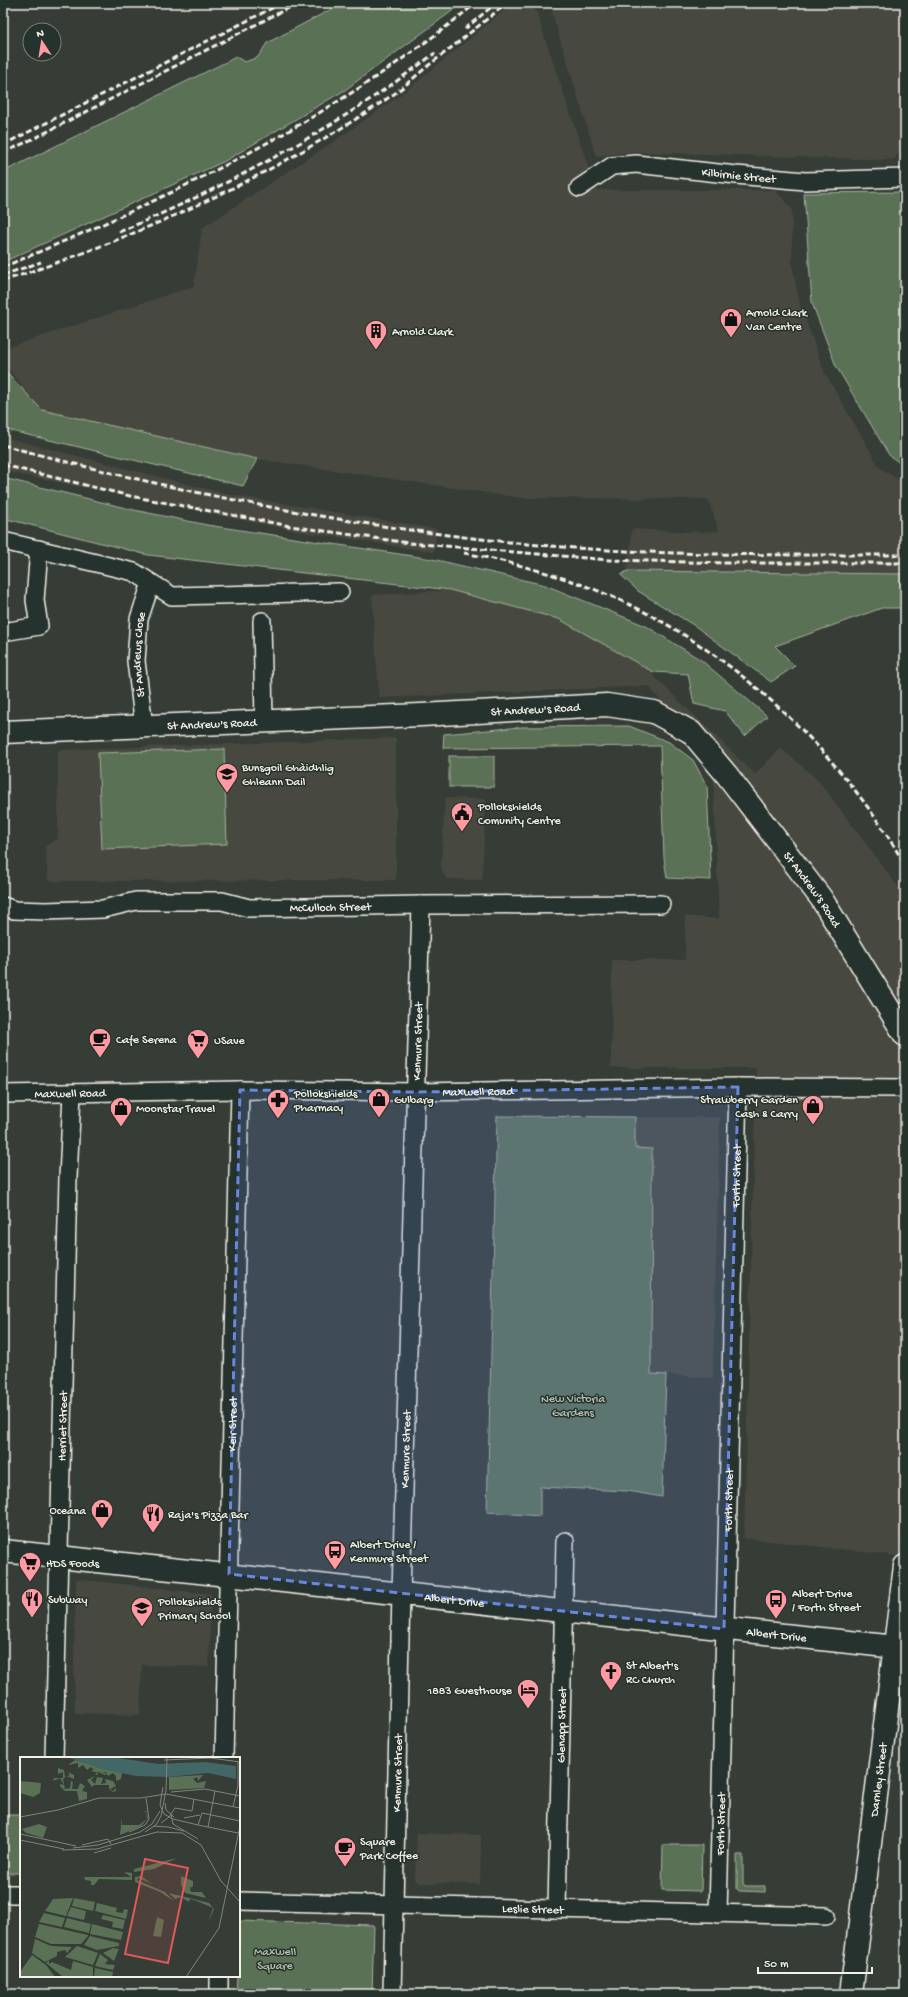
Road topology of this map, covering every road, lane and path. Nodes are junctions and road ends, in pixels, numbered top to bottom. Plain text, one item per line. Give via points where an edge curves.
1 (905, 178) edge
2 (579, 188) dead end
3 (3, 541) edge
4 (38, 550) junction
5 (151, 583) junction
6 (340, 592) dead end
7 (262, 621) dead end
8 (3, 632) edge
9 (264, 722) junction
10 (144, 727) junction
11 (3, 732) edge
12 (661, 904) dead end
13 (421, 905) junction
14 (3, 906) edge
15 (905, 1035) edge
16 (738, 1087) junction
17 (905, 1088) edge
18 (240, 1090) junction
19 (416, 1092) junction
20 (3, 1094) edge
21 (72, 1094) junction
22 (565, 1540) dead end
23 (3, 1550) edge
24 (60, 1556) junction
25 (905, 1566) edge
26 (229, 1574) junction
27 (401, 1593) junction
28 (564, 1612) junction
29 (724, 1628) junction
30 (900, 1647) edge
31 (54, 1757) edge
32 (224, 1757) edge
33 (3, 1894) edge
34 (20, 1894) edge
35 (240, 1901) edge
36 (395, 1905) junction
37 (557, 1909) junction
38 (718, 1914) junction
39 (826, 1916) dead end
40 (220, 1977) edge
41 (219, 1994) edge
42 (392, 1994) edge
43 (851, 1994) edge

1 - 2 street, Kilbirnie Street via 805,180 636,164 612,166
3 - 4 street
4 - 5 street via 134,572
4 - 8 street via 34,600 39,626
5 - 6 street via 172,596
5 - 10 street, St Andrews Close via 139,619 136,661
7 - 9 street
9 - 10 street, St Andrew's Road
9 - 15 street, St Andrew's Road via 607,705 654,712 691,732 727,775 821,898
10 - 11 street, St Andrew's Road
12 - 13 street, McCulloch Street
13 - 14 street, McCulloch Street via 249,908 222,901 136,901 103,909 46,911 14,910
13 - 19 street, Kenmure Street
16 - 17 street, Maxwell Road
16 - 19 street, Maxwell Road
16 - 29 street, Forth Street
18 - 19 street, Maxwell Road
18 - 21 street, Maxwell Road
18 - 26 street, Keir Street
19 - 27 street, Kenmure Street
20 - 21 street, Maxwell Road
21 - 24 street, Herriet Street
22 - 28 street, Glenapp Street
23 - 24 street, Albert Drive
24 - 26 street, Albert Drive
24 - 31 street, Herriet Street
25 - 30 street, Darnley Street
26 - 27 street, Albert Drive
26 - 32 street, Keir Street
27 - 28 street, Albert Drive
27 - 36 street, Kenmure Street
28 - 29 street, Albert Drive
28 - 37 street, Glenapp Street
29 - 30 street, Albert Drive
29 - 38 street, Forth Street
30 - 43 street, Darnley Street
33 - 34 street
35 - 36 street, Leslie Street
36 - 37 street, Leslie Street
36 - 42 street, Kenmure Street
37 - 38 street, Leslie Street
38 - 39 street, Leslie Street
40 - 41 street

